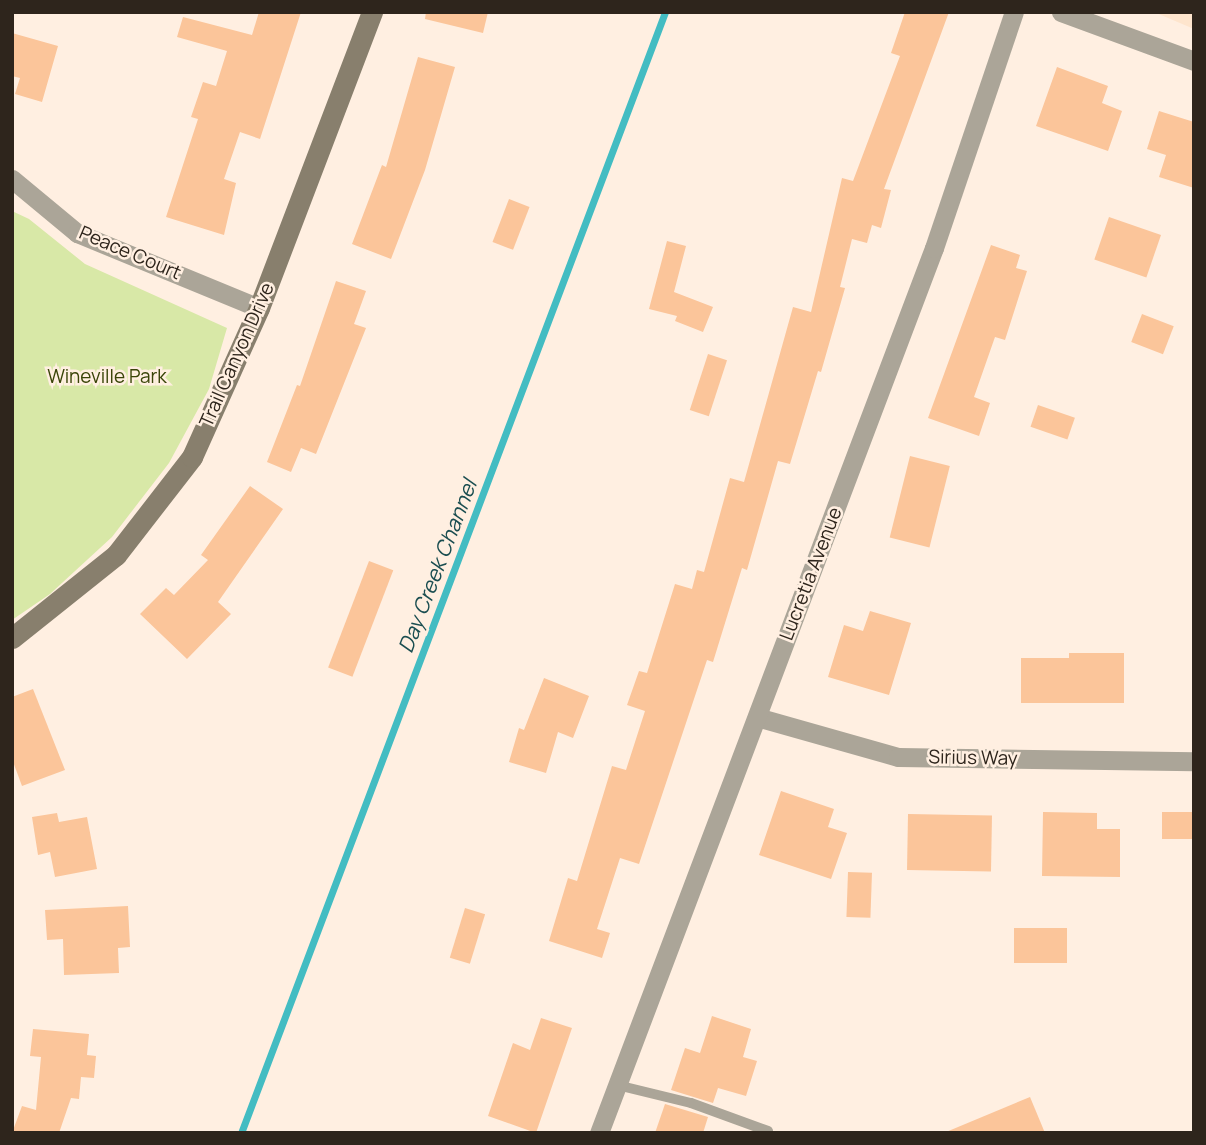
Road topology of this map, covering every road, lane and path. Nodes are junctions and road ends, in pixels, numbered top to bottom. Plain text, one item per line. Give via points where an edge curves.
1 (372, 12) edge
2 (1014, 12) edge
3 (1061, 12) edge
4 (1194, 61) edge
5 (12, 179) edge
6 (259, 308) junction
7 (12, 638) edge
8 (757, 717) junction
9 (1194, 761) edge
10 (617, 1085) junction
11 (768, 1131) edge
12 (599, 1133) edge

1 - 6 street, Trail Canyon Drive
2 - 8 street, Lucretia Avenue via 934,248
3 - 4 street
5 - 6 street, Peace Court via 77,233
6 - 7 street, Trail Canyon Drive via 192,457 116,555
8 - 9 street, Sirius Way via 898,757
8 - 10 street, Lucretia Avenue
10 - 11 lane via 691,1103
10 - 12 street, Lucretia Avenue

